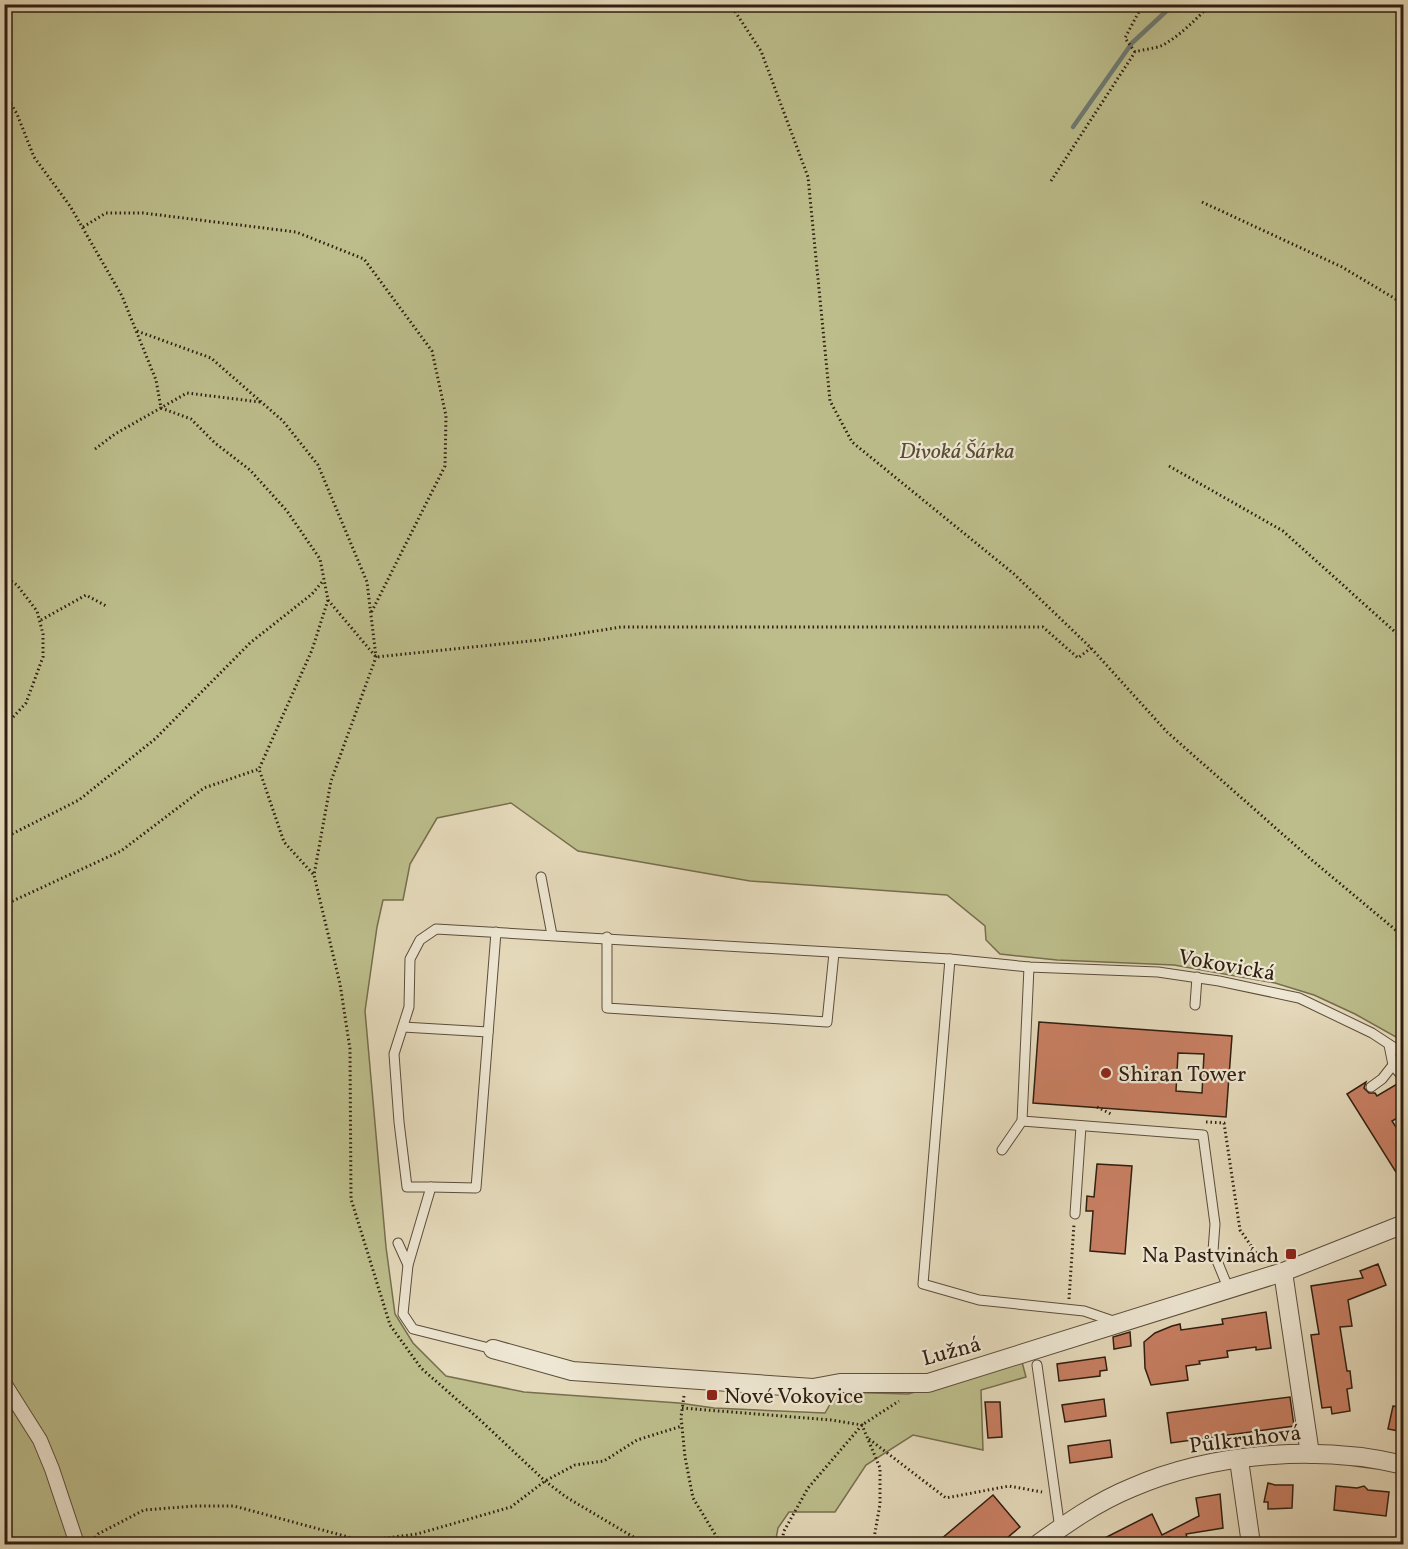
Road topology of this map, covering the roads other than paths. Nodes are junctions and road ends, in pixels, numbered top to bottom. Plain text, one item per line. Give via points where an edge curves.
1 (541, 877) dead end
2 (496, 932) junction
3 (552, 934) junction
4 (607, 938) junction
5 (834, 953) junction
6 (950, 959) junction
7 (1029, 967) junction
8 (1197, 977) junction
9 (1195, 1005) dead end
10 (403, 1027) junction
11 (488, 1032) junction
12 (1389, 1045) junction
13 (1404, 1054) edge
14 (1393, 1065) junction
15 (1382, 1079) junction
16 (1404, 1079) edge
17 (1371, 1087) dead end
18 (1389, 1089) dead end
19 (1022, 1121) junction
20 (1081, 1126) junction
21 (1002, 1150) dead end
22 (431, 1187) junction
23 (1075, 1214) road end
24 (1404, 1224) edge
25 (398, 1243) dead end
26 (408, 1265) junction
27 (1283, 1272) junction
28 (1230, 1290) junction
29 (1120, 1324) junction
30 (493, 1349) joint
31 (1037, 1365) dead end
32 (4, 1383) edge
33 (1310, 1454) junction
34 (1239, 1460) junction
35 (1404, 1466) edge
36 (1060, 1528) junction
37 (77, 1545) edge
38 (1038, 1545) edge
39 (1251, 1545) edge

1 - 3 lane
2 - 3 lane, Vokovická
2 - 10 lane, Vokovická via 436,929 420,940 410,959 409,1007
2 - 11 lane
3 - 4 lane, Vokovická
4 - 5 lane, Vokovická
4 - 5 lane via 606,1008 827,1022
5 - 6 lane, Vokovická
6 - 7 lane, Vokovická
6 - 29 lane via 923,1284 979,1300 1084,1311
7 - 8 lane, Vokovická
7 - 19 lane
8 - 9 lane
8 - 12 lane, Vokovická via 1299,998
10 - 11 lane
10 - 22 lane, Vokovická via 394,1054 407,1187
11 - 22 lane via 476,1188
12 - 13 lane, Vokovická
12 - 14 lane
14 - 15 lane
14 - 16 lane
15 - 17 lane
15 - 18 lane
19 - 20 lane
19 - 21 lane
20 - 23 lane
20 - 28 lane via 1203,1135 1215,1224 1213,1251
22 - 26 lane
24 - 27 street, Lužná
25 - 26 lane
26 - 30 lane via 403,1314 413,1329
27 - 28 street, Lužná
27 - 33 street
28 - 29 street, Lužná
29 - 30 street, Lužná via 928,1383 840,1383 813,1388 572,1371
31 - 36 lane
32 - 37 street via 40,1440
33 - 34 street, Půlkruhová
33 - 35 street, Půlkruhová via 1340,1454
34 - 36 street, Půlkruhová via 1203,1464 1130,1488
34 - 39 street
36 - 38 street, Půlkruhová

